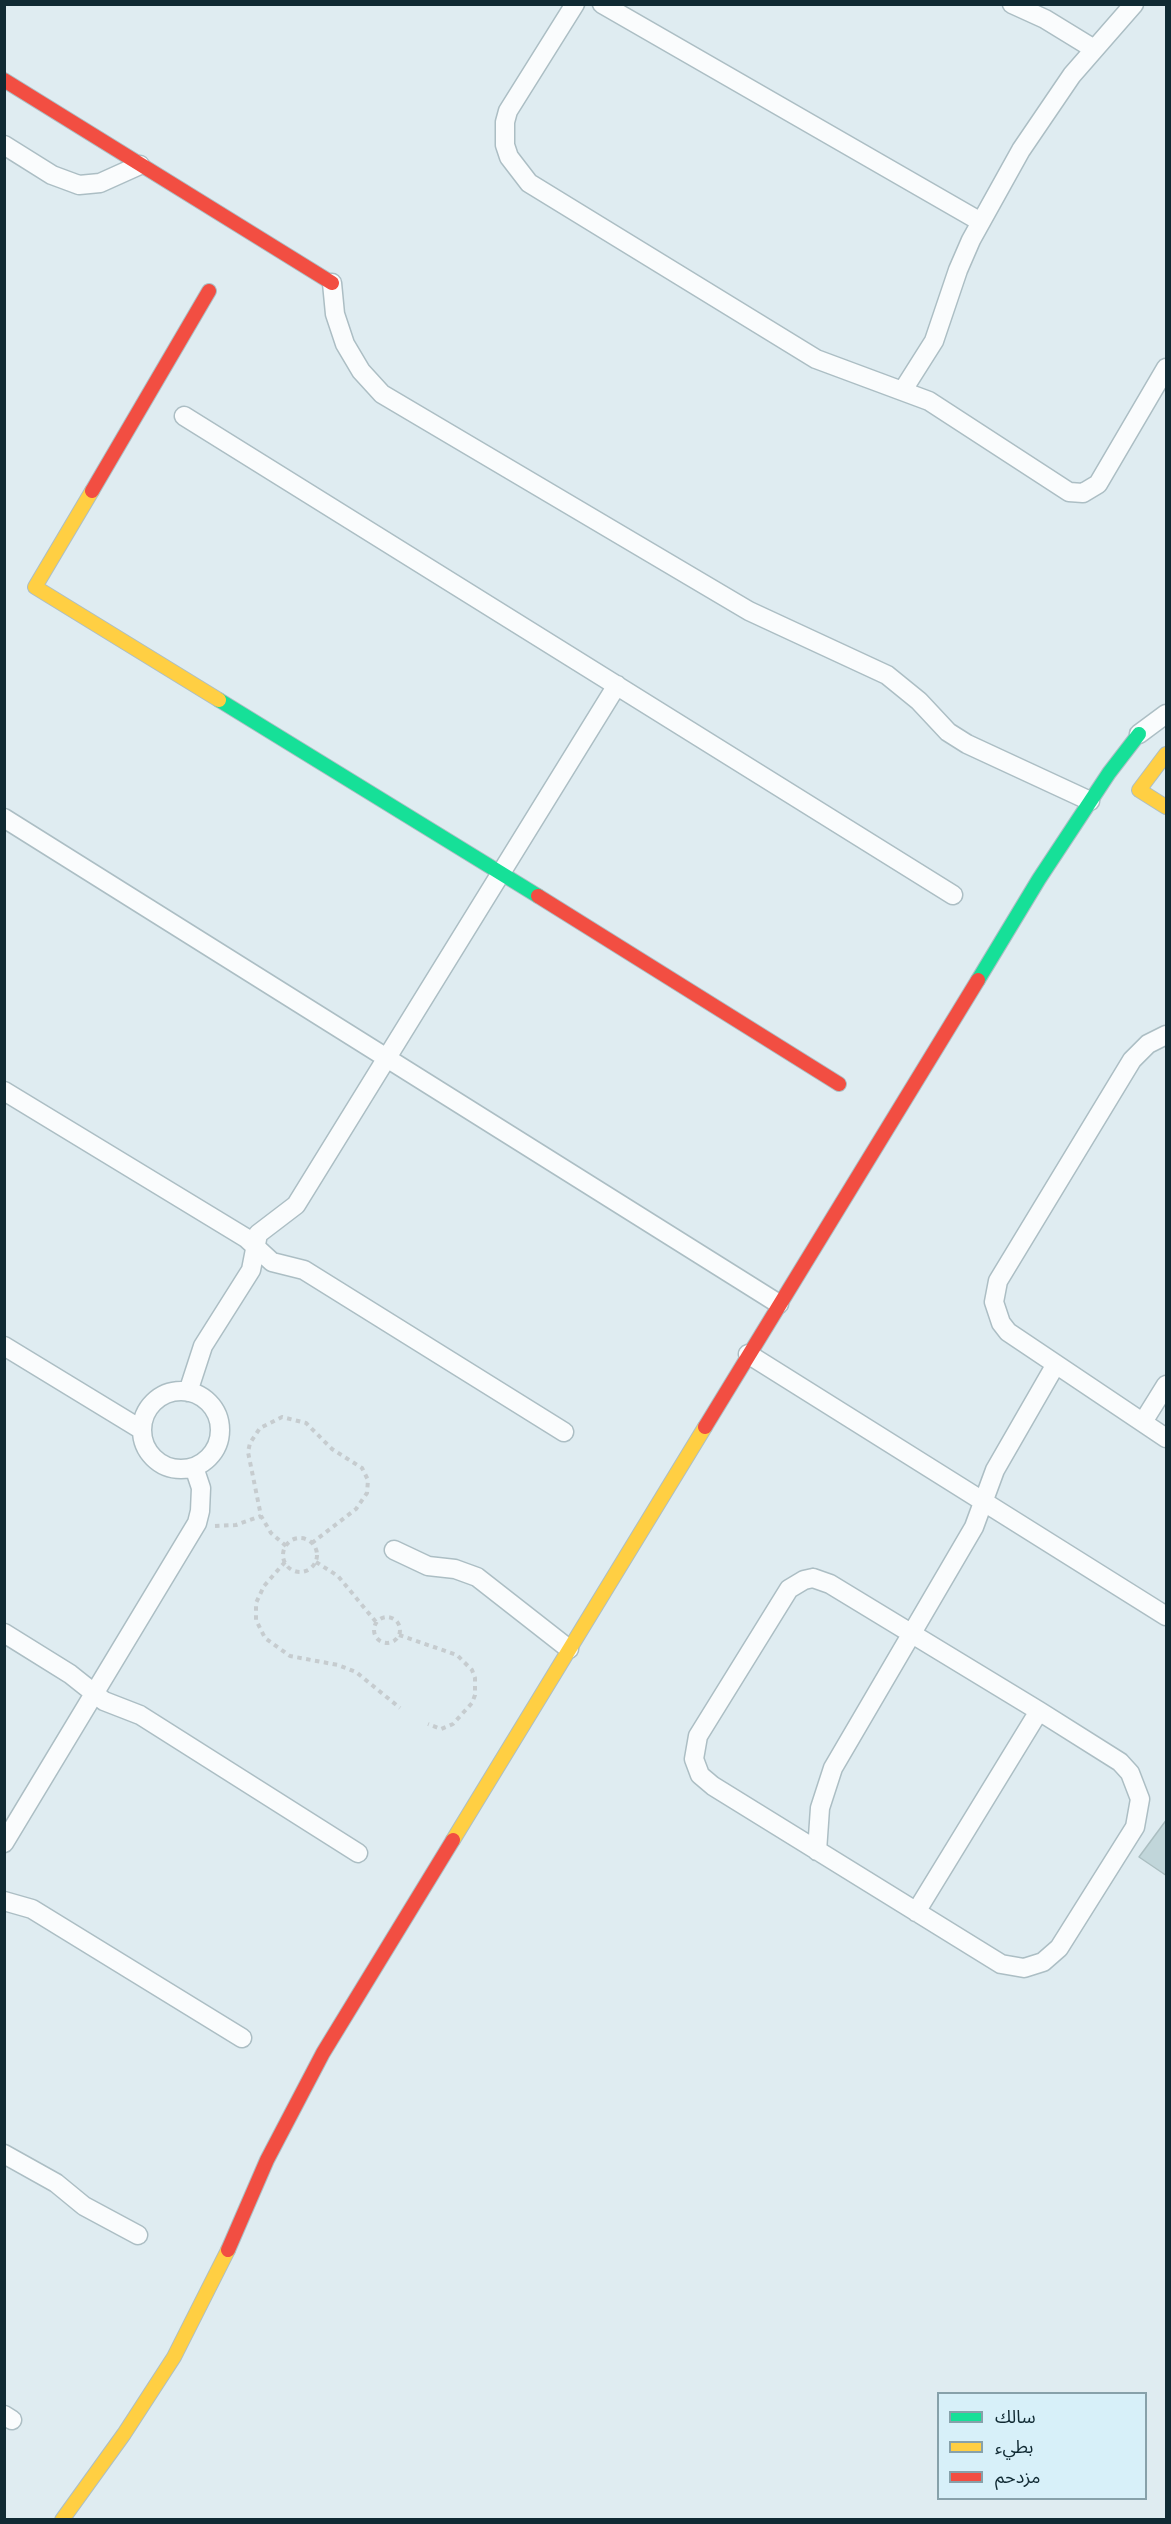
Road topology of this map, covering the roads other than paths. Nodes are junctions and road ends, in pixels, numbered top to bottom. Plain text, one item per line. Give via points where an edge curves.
1 (575, 4) edge
2 (602, 4) edge
3 (1012, 4) edge
4 (1134, 4) edge
5 (1094, 49) junction
6 (4, 80) edge
7 (4, 145) edge
8 (140, 165) junction
9 (981, 222) junction
10 (332, 283) joint
11 (209, 291) dead end
12 (1167, 368) edge
13 (903, 390) junction
14 (184, 416) dead end
15 (617, 686) junction
16 (1167, 714) edge
17 (1147, 751) edge
18 (1090, 801) junction
19 (1167, 807) edge
20 (4, 818) edge
21 (501, 873) junction
22 (953, 895) dead end
23 (1167, 1035) edge
24 (388, 1059) junction
25 (839, 1084) dead end
26 (4, 1090) edge
27 (256, 1246) junction
28 (778, 1304) junction
29 (4, 1346) edge
30 (748, 1354) junction
31 (1056, 1364) junction
32 (1167, 1385) edge
33 (188, 1392) junction
34 (1143, 1422) junction
35 (142, 1430) junction
36 (564, 1432) dead end
37 (1167, 1438) edge
38 (194, 1467) junction
39 (984, 1502) junction
40 (394, 1550) dead end
41 (1167, 1616) edge
42 (4, 1633) edge
43 (911, 1634) junction
44 (569, 1649) junction
45 (96, 1695) junction
46 (1039, 1712) junction
47 (4, 1843) edge
48 (818, 1851) junction
49 (358, 1853) dead end
50 (4, 1901) edge
51 (916, 1912) junction
52 (242, 2038) dead end
53 (4, 2154) edge
54 (138, 2235) dead end
55 (62, 2520) edge

1 - 13 street via 508,111 505,145 523,178 816,359
2 - 9 street
3 - 5 street
4 - 5 street
5 - 9 street via 1046,112
6 - 8 street
7 - 8 street via 52,175 79,185 100,183
8 - 10 street
9 - 13 street via 958,270 934,341
10 - 18 street via 335,314 345,344 381,394 749,611 887,675 948,732 967,744
11 - 21 street via 35,587
12 - 13 street via 1098,484 1083,494 1069,492 954,415
14 - 15 street
15 - 21 street
15 - 22 street
16 - 17 street
17 - 18 street
17 - 19 street via 1139,790
18 - 28 street
20 - 24 street
21 - 24 street
21 - 25 street
23 - 31 street via 1148,1044 1132,1060 998,1281 994,1302 1001,1323 1008,1332
24 - 27 street via 296,1205 262,1229
24 - 28 street
26 - 27 street
27 - 33 street via 251,1270 203,1346
27 - 36 street via 272,1263 304,1270
28 - 30 street
29 - 35 street
30 - 39 street
30 - 44 street
31 - 34 street
31 - 39 street via 995,1470
32 - 34 street
33 - 35 street via 169,1394 152,1404
33 - 38 street via 213,1408 219,1427 216,1447
34 - 37 street
35 - 38 street via 146,1448 158,1462 176,1469
38 - 45 street via 201,1500 197,1523
39 - 41 street
39 - 43 street via 974,1527
40 - 44 street via 428,1566 477,1576
42 - 45 street
43 - 46 street
43 - 48 street via 833,1768 820,1808
43 - 48 street via 822,1580 813,1578 796,1584 789,1589 695,1743 696,1767 706,1781
44 - 55 street via 323,2054 267,2160 222,2263 174,2356
45 - 47 street
45 - 49 street via 140,1715
46 - 51 street
46 - 51 street via 1120,1762 1130,1773 1140,1799 1136,1827 1059,1948 1034,1966 1012,1968 1001,1964
48 - 51 street
50 - 52 street via 32,1909
53 - 54 street via 56,2183 84,2206

